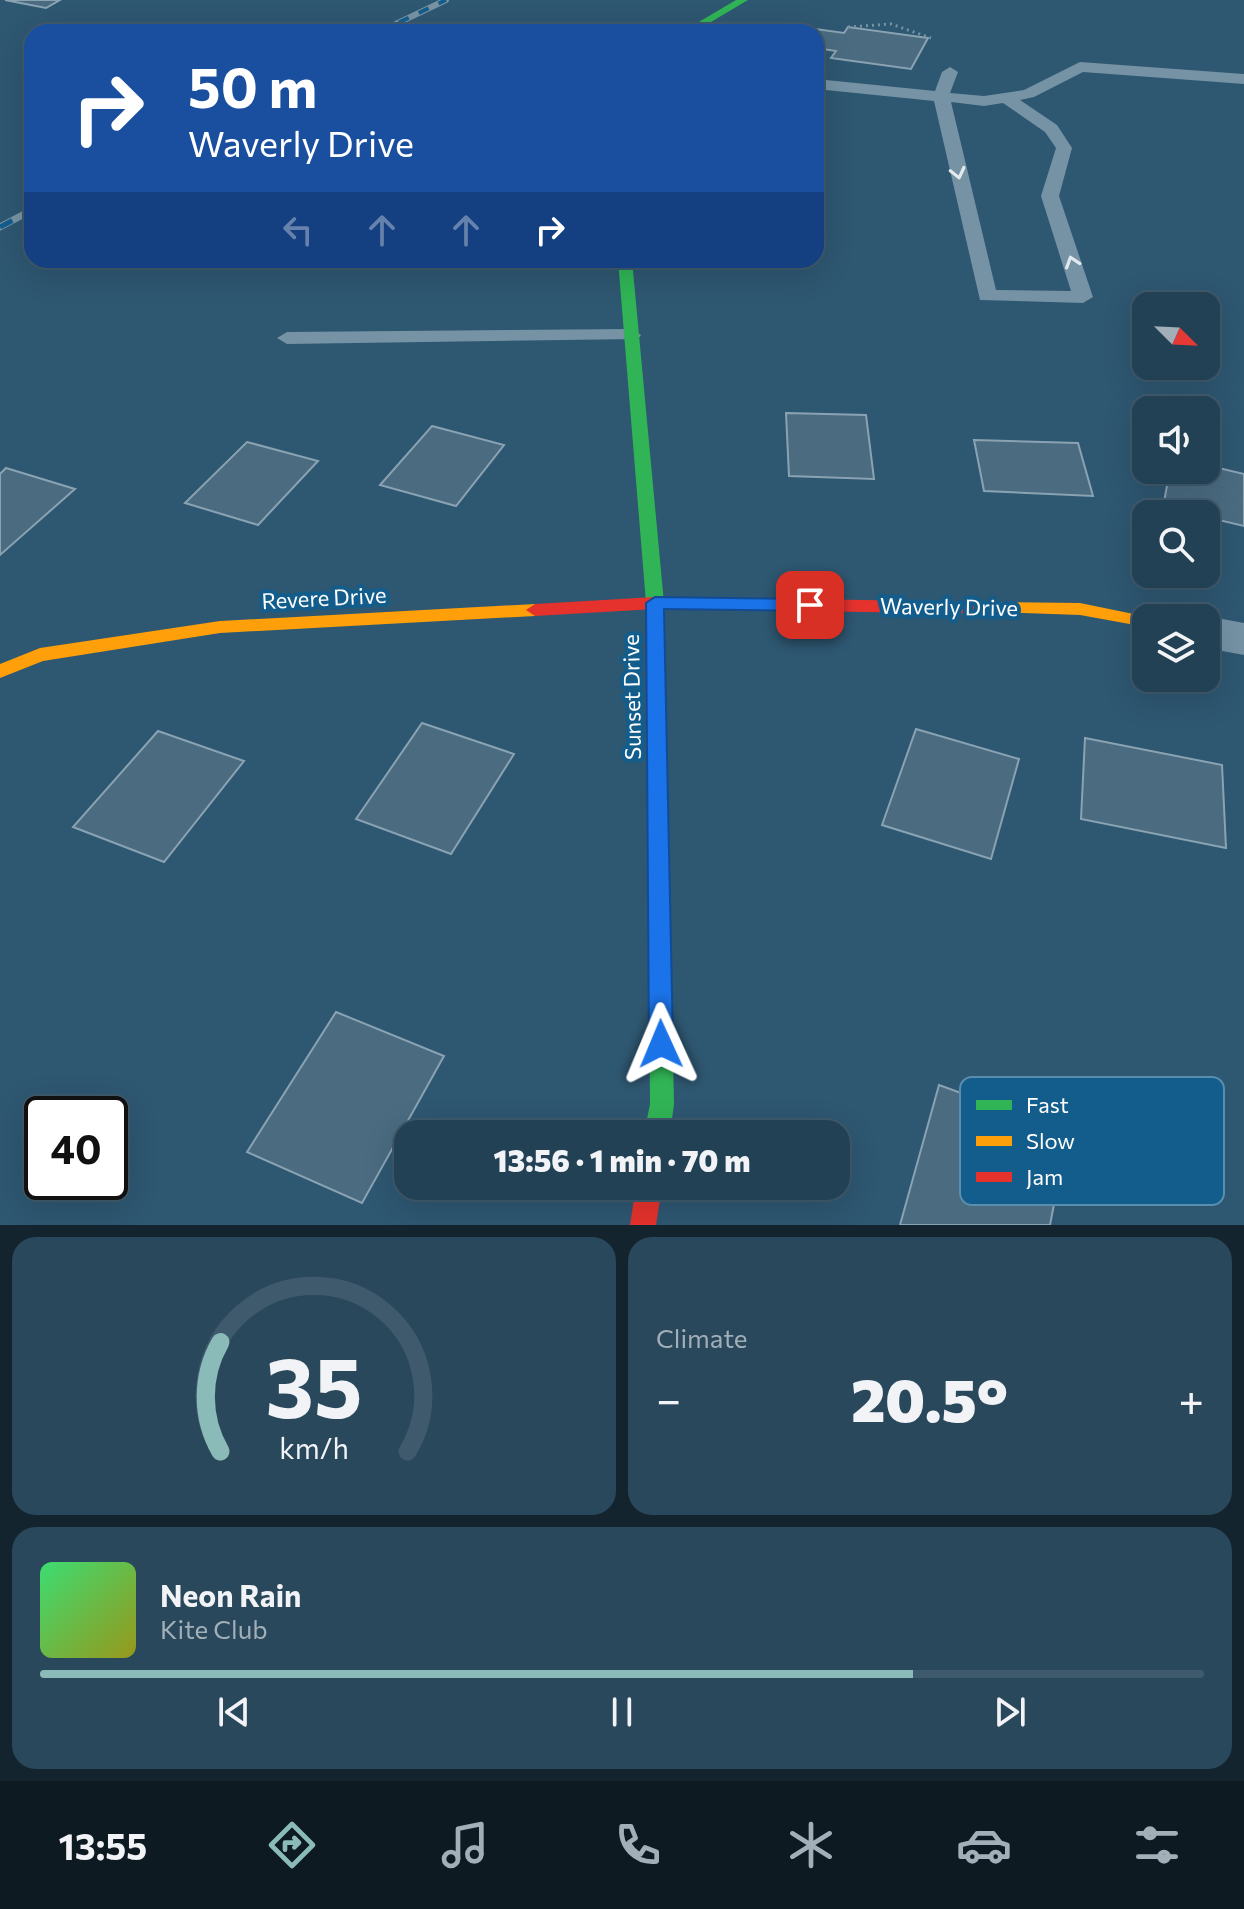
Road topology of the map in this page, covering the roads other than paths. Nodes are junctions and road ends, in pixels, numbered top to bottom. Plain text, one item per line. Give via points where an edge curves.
1 (743, 0) edge
2 (701, 24) edge
3 (950, 72) dead end
4 (1244, 79) edge
5 (824, 85) edge
6 (941, 96) junction
7 (1005, 97) junction
8 (626, 268) edge
9 (631, 335) junction
10 (287, 338) dead end
11 (655, 603) junction
12 (1132, 618) edge
13 (1220, 635) edge
14 (1244, 639) edge
15 (0, 671) edge
16 (659, 1120) edge
17 (647, 1200) edge
18 (643, 1225) edge

1 - 2 street
3 - 6 lane
4 - 7 lane via 1080,67 1028,94
5 - 6 lane
6 - 7 lane via 984,101
6 -> 7 lane via 987,296 1083,297 1050,196 1064,148 1051,129
8 - 9 street, Sunset Drive
9 - 10 lane
9 - 11 street, Sunset Drive
11 - 12 street, Waverly Drive via 1080,609
11 - 15 street, Revere Drive via 220,627 40,655
11 - 16 street, Sunset Drive
13 - 14 street
17 - 18 street

